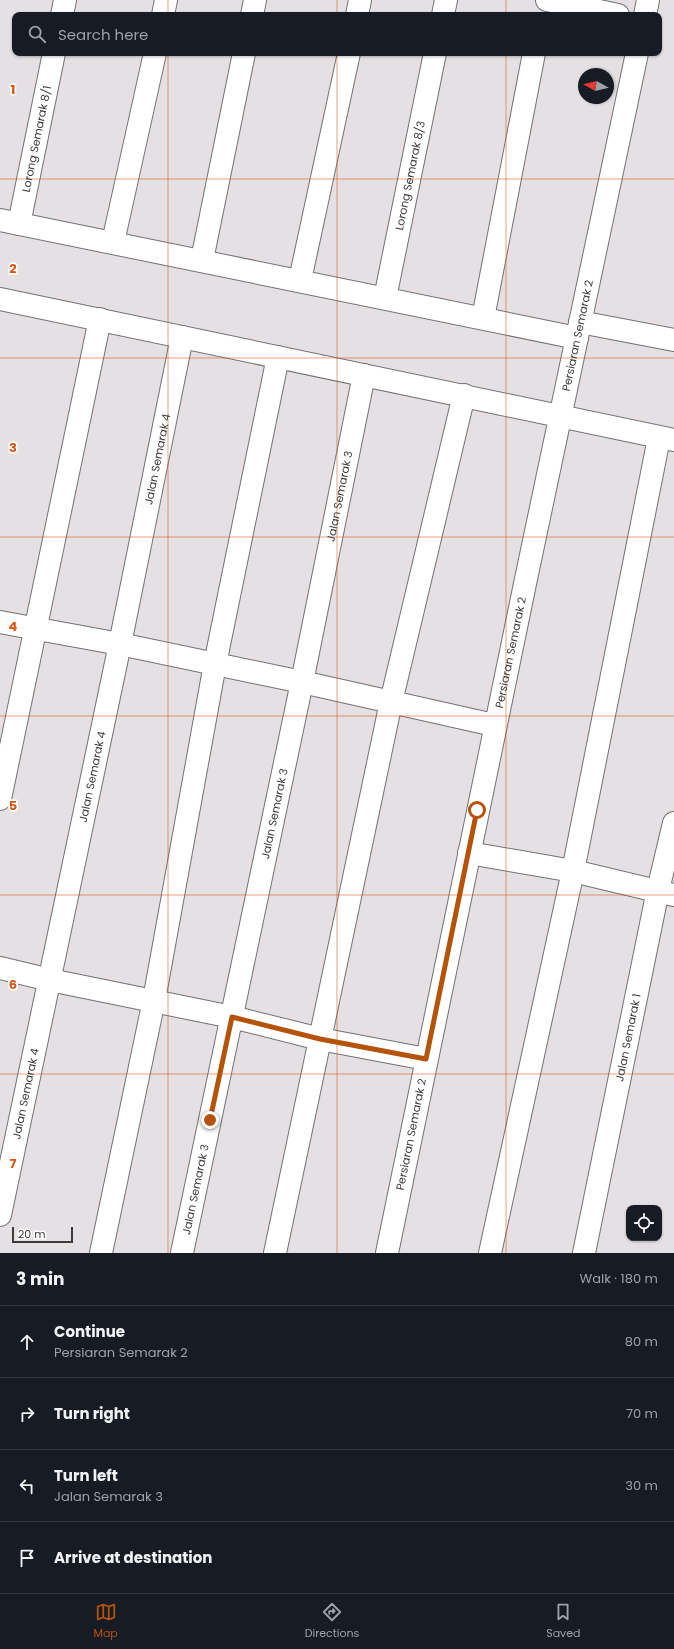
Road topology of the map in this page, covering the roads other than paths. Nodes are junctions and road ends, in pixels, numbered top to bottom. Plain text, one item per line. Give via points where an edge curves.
1 (65, 0) edge
2 (166, 0) edge
3 (255, 0) edge
4 (360, 0) edge
5 (446, 0) edge
6 (546, 0) edge
7 (648, 0) edge
8 (63, 12) edge
9 (164, 12) edge
10 (253, 12) edge
11 (358, 12) edge
12 (443, 12) edge
13 (542, 12) edge
14 (604, 12) edge
15 (646, 12) edge
16 (53, 56) edge
17 (154, 56) edge
18 (243, 56) edge
19 (347, 56) edge
20 (434, 56) edge
21 (533, 56) edge
22 (636, 56) edge
23 (9, 222) edge
24 (113, 242) junction
25 (202, 260) junction
26 (300, 280) junction
27 (385, 298) junction
28 (1, 304) edge
29 (483, 318) junction
30 (100, 319) junction
31 (579, 330) junction
32 (182, 337) junction
33 (674, 340) edge
34 (278, 357) junction
35 (364, 374) junction
36 (464, 395) junction
37 (561, 416) junction
38 (667, 439) edge
39 (0, 622) edge
40 (35, 629) junction
41 (120, 644) junction
42 (215, 664) junction
43 (302, 682) junction
44 (391, 702) junction
45 (494, 725) junction
46 (0, 799) edge
47 (674, 823) edge
48 (469, 853) junction
49 (573, 870) junction
50 (666, 892) edge
51 (0, 968) edge
52 (50, 980) junction
53 (154, 1000) junction
54 (232, 1017) junction
55 (320, 1039) junction
56 (426, 1059) junction
57 (0, 1216) edge
58 (101, 1253) edge
59 (182, 1253) edge
60 (275, 1253) edge
61 (387, 1253) edge
62 (490, 1253) edge
63 (584, 1253) edge

1 - 8 street
2 - 9 street
3 - 10 street
4 - 11 street
5 - 12 street
6 - 13 street
6 - 14 street
7 - 15 street
16 - 23 street, Lorong Semarak 8/1
17 - 24 street
18 - 25 street
19 - 26 street
20 - 27 street, Lorong Semarak 8/3
21 - 29 street
22 - 31 street, Persiaran Semarak 2
23 - 24 street
24 - 25 street
25 - 26 street
26 - 27 street
27 - 29 street
28 - 30 street
29 - 31 street
30 - 32 street
30 - 40 street
31 - 33 street
31 - 37 street, Persiaran Semarak 2
32 - 34 street
32 - 41 street, Jalan Semarak 4
34 - 35 street
34 - 42 street
35 - 36 street
35 - 43 street, Jalan Semarak 3
36 - 37 street
36 - 44 street
37 - 38 street
37 - 45 street, Persiaran Semarak 2
38 - 49 street
39 - 40 street
40 - 41 street
40 - 46 street
41 - 42 street
41 - 52 street, Jalan Semarak 4
42 - 43 street
42 - 53 street
43 - 44 street
43 - 54 street, Jalan Semarak 3
44 - 45 street
44 - 55 street
45 - 48 street, Persiaran Semarak 2
47 - 50 street, Jalan Semarak 1
48 - 49 street
48 - 56 street, Persiaran Semarak 2
49 - 50 street
49 - 62 street
50 - 63 street, Jalan Semarak 1
51 - 52 street
52 - 53 street
52 - 57 street, Jalan Semarak 4
53 - 54 street
53 - 58 street
54 - 55 street
54 - 59 street, Jalan Semarak 3
55 - 56 street
55 - 60 street
56 - 61 street, Persiaran Semarak 2

